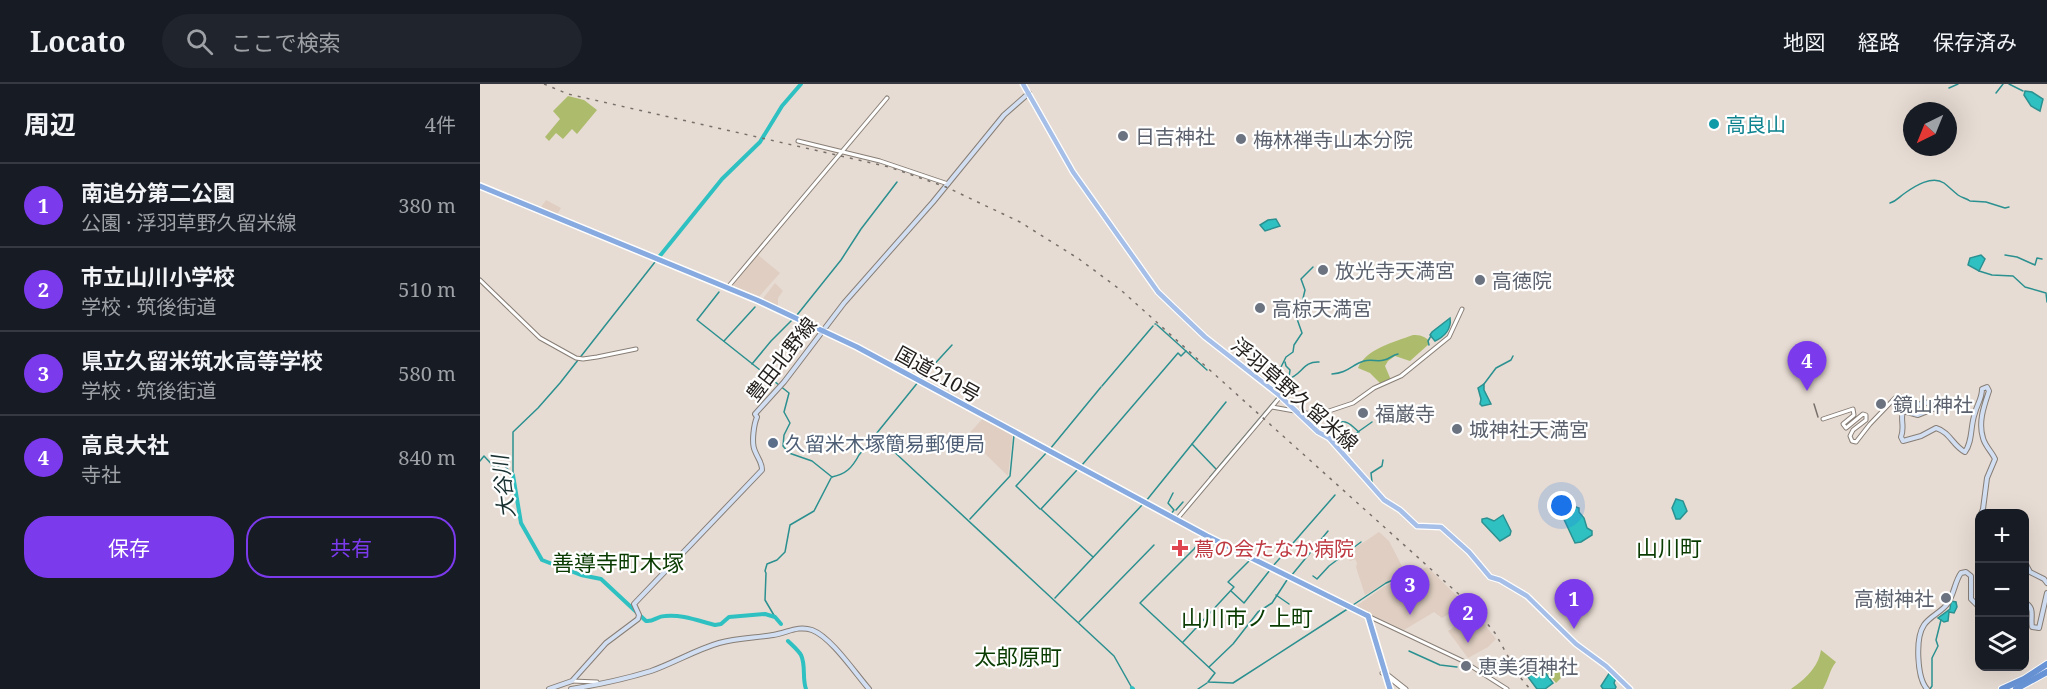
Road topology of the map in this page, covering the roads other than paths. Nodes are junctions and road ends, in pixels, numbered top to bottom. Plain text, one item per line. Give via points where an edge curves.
1 (1023, 84) edge
2 (1029, 92) junction
3 (887, 98) dead end
4 (798, 141) dead end
5 (840, 152) junction
6 (948, 184) junction
7 (480, 186) edge
8 (480, 280) edge
9 (727, 289) junction
10 (1462, 309) dead end
11 (822, 331) junction
12 (636, 349) dead end
13 (1280, 397) junction
14 (1900, 397) joint
15 (1272, 407) junction
16 (1295, 412) junction
17 (1823, 419) dead end
18 (1983, 509) edge
19 (1176, 520) junction
20 (2026, 563) edge
21 (2047, 583) edge
22 (2047, 593) edge
23 (1975, 603) edge
24 (2029, 604) edge
25 (1368, 616) junction
26 (2047, 664) edge
27 (2047, 672) edge
28 (1384, 674) junction
29 (572, 681) junction
30 (598, 684) junction
31 (1390, 686) edge
32 (549, 689) edge
33 (571, 689) edge
34 (869, 689) edge
35 (1404, 689) edge
36 (1507, 689) edge
37 (1630, 689) edge
38 (1927, 689) edge
39 (2002, 689) edge
40 (2016, 689) edge

1 - 2 main road, 浮羽草野久留米線
2 - 6 main road, 豊田北野線 via 1004,115
2 - 13 main road, 浮羽草野久留米線 via 1073,172 1158,292 1205,337
3 - 5 street
4 - 5 street
5 - 6 street
5 - 9 street
6 - 11 main road, 豊田北野線
7 - 9 highway, 国道210号
8 - 12 street via 540,338 576,357
9 - 11 highway, 国道210号
10 - 16 street via 1449,337 1401,376 1374,388 1353,404 1322,415
11 - 19 highway, 国道210号
11 - 29 main road, 豊田北野線 via 755,414 753,446 762,470 634,604 638,619 606,644
13 - 15 street
13 - 16 main road, 浮羽草野久留米線
14 - 17 street via 1856,442 1850,436 1866,415 1846,428 1843,424 1854,415 1852,409
14 - 18 main road via 1913,406 1934,401 1937,404 1918,415 1903,411 1903,441 1936,428 1945,431 1965,452 1982,389 1987,387 1981,430 1995,459 1987,478
15 - 16 street
15 - 19 street
16 - 37 main road, 浮羽草野久留米線 via 1329,438 1384,500 1417,526 1441,527 1490,577 1524,593
19 - 25 highway, 国道210号
20 - 21 main road via 2030,572
22 - 24 main road via 2039,628 2032,627
23 - 38 main road via 1971,599 1971,576 1961,573 1948,604 1922,628 1918,658 1922,683
25 - 28 highway
25 - 36 street via 1463,662
26 - 39 highway
27 - 40 highway
28 - 31 highway
28 - 35 street
29 - 30 street
29 - 32 main road, 豊田北野線
30 - 33 main road
30 - 34 main road via 653,670 718,644 804,628 826,638
31 - 35 street

